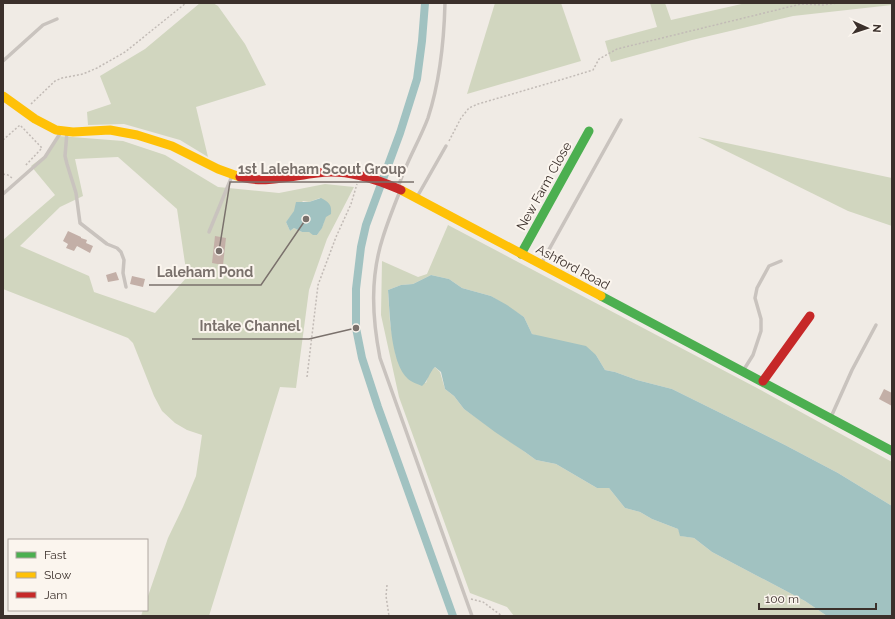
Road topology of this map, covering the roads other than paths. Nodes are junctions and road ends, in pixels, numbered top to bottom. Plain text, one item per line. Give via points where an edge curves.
1 (445, 3) edge
2 (57, 19) dead end
3 (3, 61) edge
4 (3, 96) edge
5 (621, 120) dead end
6 (64, 131) junction
7 (589, 131) dead end
8 (446, 146) road end
9 (232, 175) junction
10 (398, 189) junction
11 (3, 194) edge
12 (416, 198) junction
13 (209, 232) dead end
14 (521, 254) junction
15 (781, 261) dead end
16 (541, 264) junction
17 (126, 287) dead end
18 (810, 316) dead end
19 (876, 325) dead end
20 (743, 371) junction
21 (764, 381) junction
22 (830, 418) junction
23 (892, 451) edge
24 (472, 616) edge

1 - 10 lane via 443,44 433,98
2 - 3 lane via 43,25
4 - 6 main road via 45,125
5 - 16 lane
6 - 9 main road, Ashford Road via 101,130 136,134 159,141
6 - 11 lane via 45,157
6 - 17 lane via 65,156 76,193 80,223 121,252
7 - 14 main road, New Farm Close
8 - 12 lane
9 - 10 main road, Ashford Road via 270,180 320,173 353,173
9 - 13 lane
10 - 12 main road, Ashford Road
10 - 24 lane via 382,238 376,267 372,302 375,333 380,358
12 - 14 main road, Ashford Road
14 - 16 main road, Ashford Road
15 - 20 lane via 769,266 757,288 755,298 761,319 761,331 753,355
16 - 20 main road, Ashford Road
18 - 21 main road
19 - 22 lane
20 - 21 main road, Ashford Road
21 - 22 main road, Ashford Road
22 - 23 main road, Ashford Road

